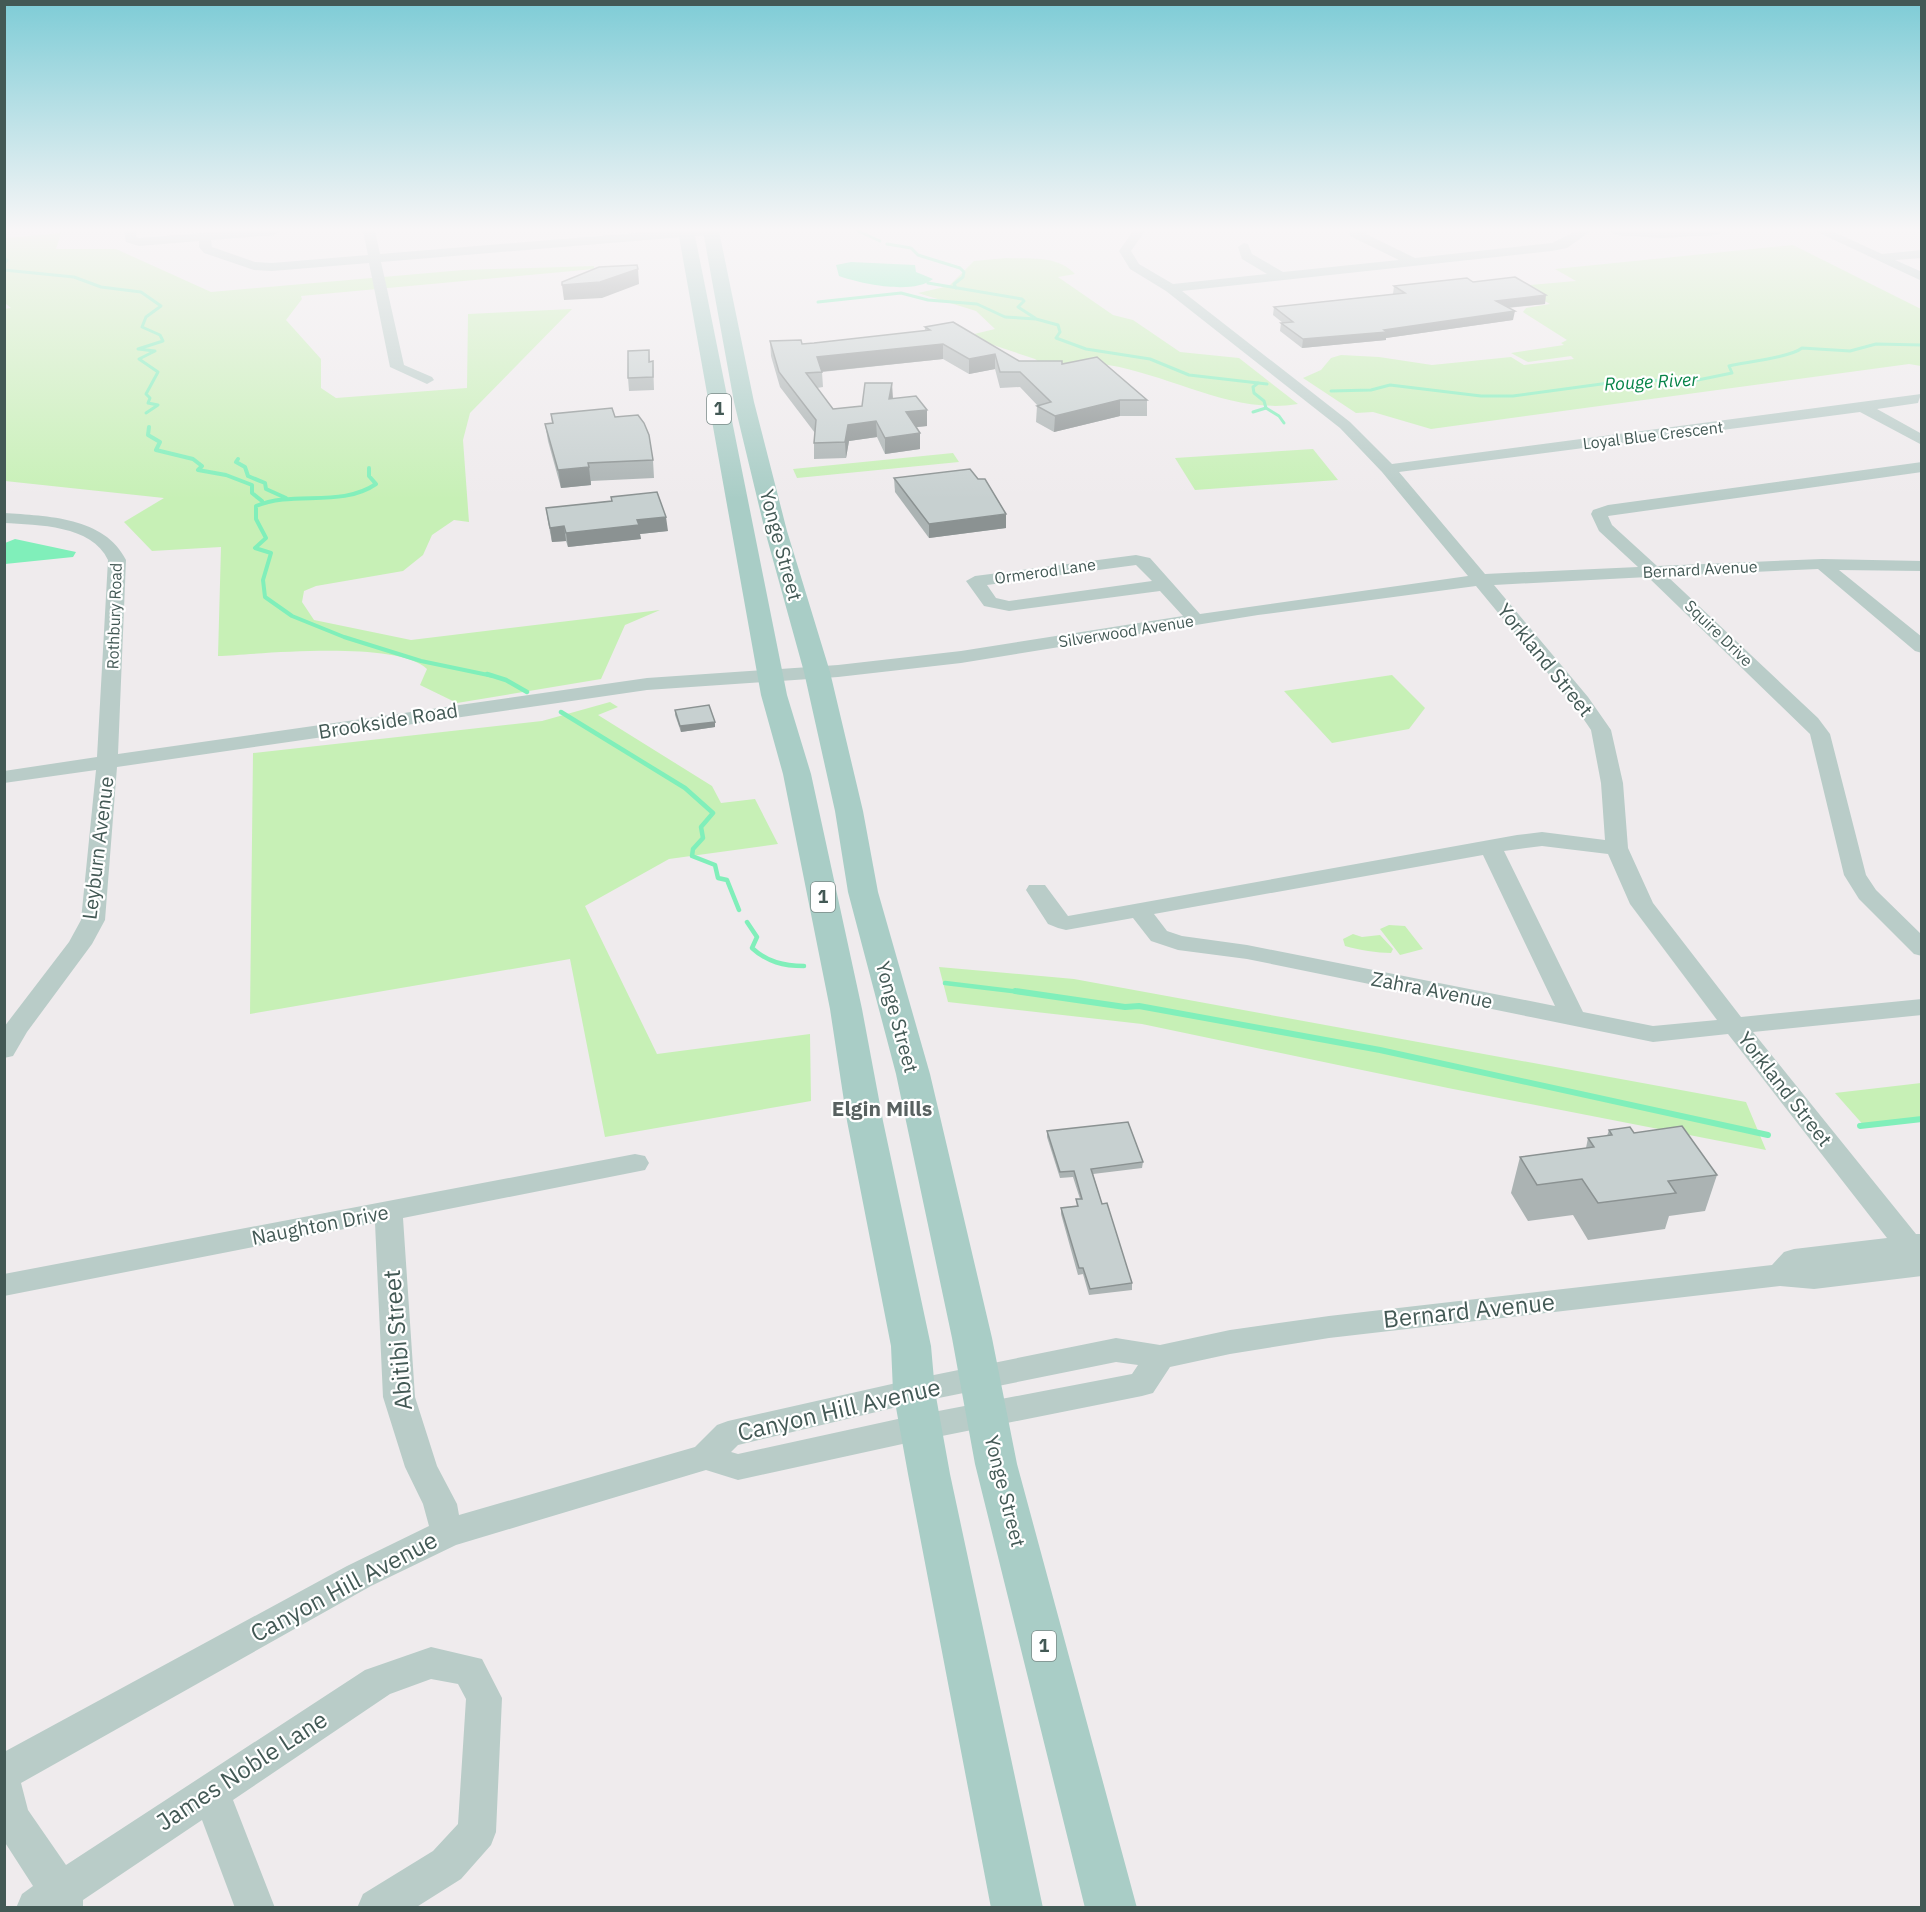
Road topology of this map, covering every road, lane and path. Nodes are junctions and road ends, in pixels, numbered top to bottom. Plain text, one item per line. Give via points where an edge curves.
1 (387, 320) edge
2 (703, 320) edge
3 (727, 320) edge
4 (1212, 320) edge
5 (427, 380) dead end
6 (1920, 393) edge
7 (1862, 407) junction
8 (1922, 441) edge
9 (1922, 467) edge
10 (1388, 469) junction
11 (4, 518) edge
12 (1822, 564) junction
13 (1922, 566) edge
14 (1654, 571) junction
15 (1479, 580) junction
16 (1164, 585) junction
17 (1196, 620) junction
18 (1922, 647) edge
19 (817, 672) junction
20 (772, 676) junction
21 (107, 763) junction
22 (4, 777) edge
23 (1491, 848) junction
24 (1617, 848) junction
25 (1037, 890) dead end
26 (1140, 912) junction
27 (1922, 949) edge
28 (1922, 1007) edge
29 (1573, 1018) junction
30 (1736, 1026) junction
31 (4, 1050) edge
32 (635, 1163) dead end
33 (389, 1211) junction
34 (1918, 1254) edge
35 (4, 1285) edge
36 (983, 1396) junction
37 (918, 1409) junction
38 (447, 1533) junction
39 (4, 1773) edge
40 (4, 1787) edge
41 (211, 1792) junction
42 (53, 1902) edge
43 (255, 1908) edge
44 (377, 1908) edge
45 (1017, 1908) edge
46 (1111, 1908) edge

1 - 5 street via 397,367
2 - 20 main road, Yonge Street / 1
3 - 19 main road, Yonge Street / 1 via 744,402
4 - 10 street, Yorkland Street via 1345,425
6 - 7 street, Loyal Blue Crescent via 1913,400
7 - 8 street
7 - 10 street, Loyal Blue Crescent
9 - 14 street, Squire Drive via 1599,514 1605,527
10 - 15 street, Yorkland Street
11 - 21 street, Rothbury Road via 70,526 102,540 116,555
12 - 13 street, Bernard Avenue
12 - 14 street, Bernard Avenue
12 - 18 street
14 - 15 street, Bernard Avenue
14 - 27 street, Squire Drive via 1820,734 1855,875 1867,894
15 - 17 street, Silverwood Avenue
15 - 24 street, Yorkland Street via 1601,730 1612,783
16 - 16 street, Ormerod Lane via 1144,562 1131,560 975,581 990,602 1009,606
16 - 17 street, Ormerod Lane
17 - 19 street, Silverwood Avenue via 1010,650
19 - 20 street, Silverwood Avenue
19 - 36 main road, Yonge Street / 1 via 864,892 913,1074
20 - 21 street, Brookside Road via 647,684
20 - 37 main road, Yonge Street / 1 via 797,774 846,1009 910,1346
21 - 22 street, Brookside Road
21 - 31 street, Leyburn Avenue via 93,920
23 - 24 street via 1542,839
23 - 26 street
23 - 29 street
24 - 30 street, Yorkland Street via 1642,904
25 - 26 street via 1056,920 1066,923
26 - 29 street, Zahra Avenue via 1159,936 1178,943 1247,952
28 - 30 street
29 - 30 street, Zahra Avenue via 1653,1034
30 - 34 street, Yorkland Street via 1795,1105
32 - 33 street, Naughton Drive
33 - 35 street, Naughton Drive
33 - 38 street, Abitibi Street via 399,1397 421,1467 440,1504
34 - 36 street, Bernard Avenue via 1814,1278 1780,1275 1230,1342 1160,1357 1142,1384
36 - 37 street, Bernard Avenue
36 - 46 main road, Yonge Street / 1
37 - 38 street, Canyon Hill Avenue via 738,1467 706,1457
37 - 45 main road, Yonge Street / 1
38 - 39 street, Canyon Hill Avenue via 359,1576
40 - 42 street via 10,1817
41 - 42 street, James Noble Lane
41 - 43 street
41 - 44 street, James Noble Lane via 378,1682 430,1663 469,1670 484,1698 477,1832 447,1865

